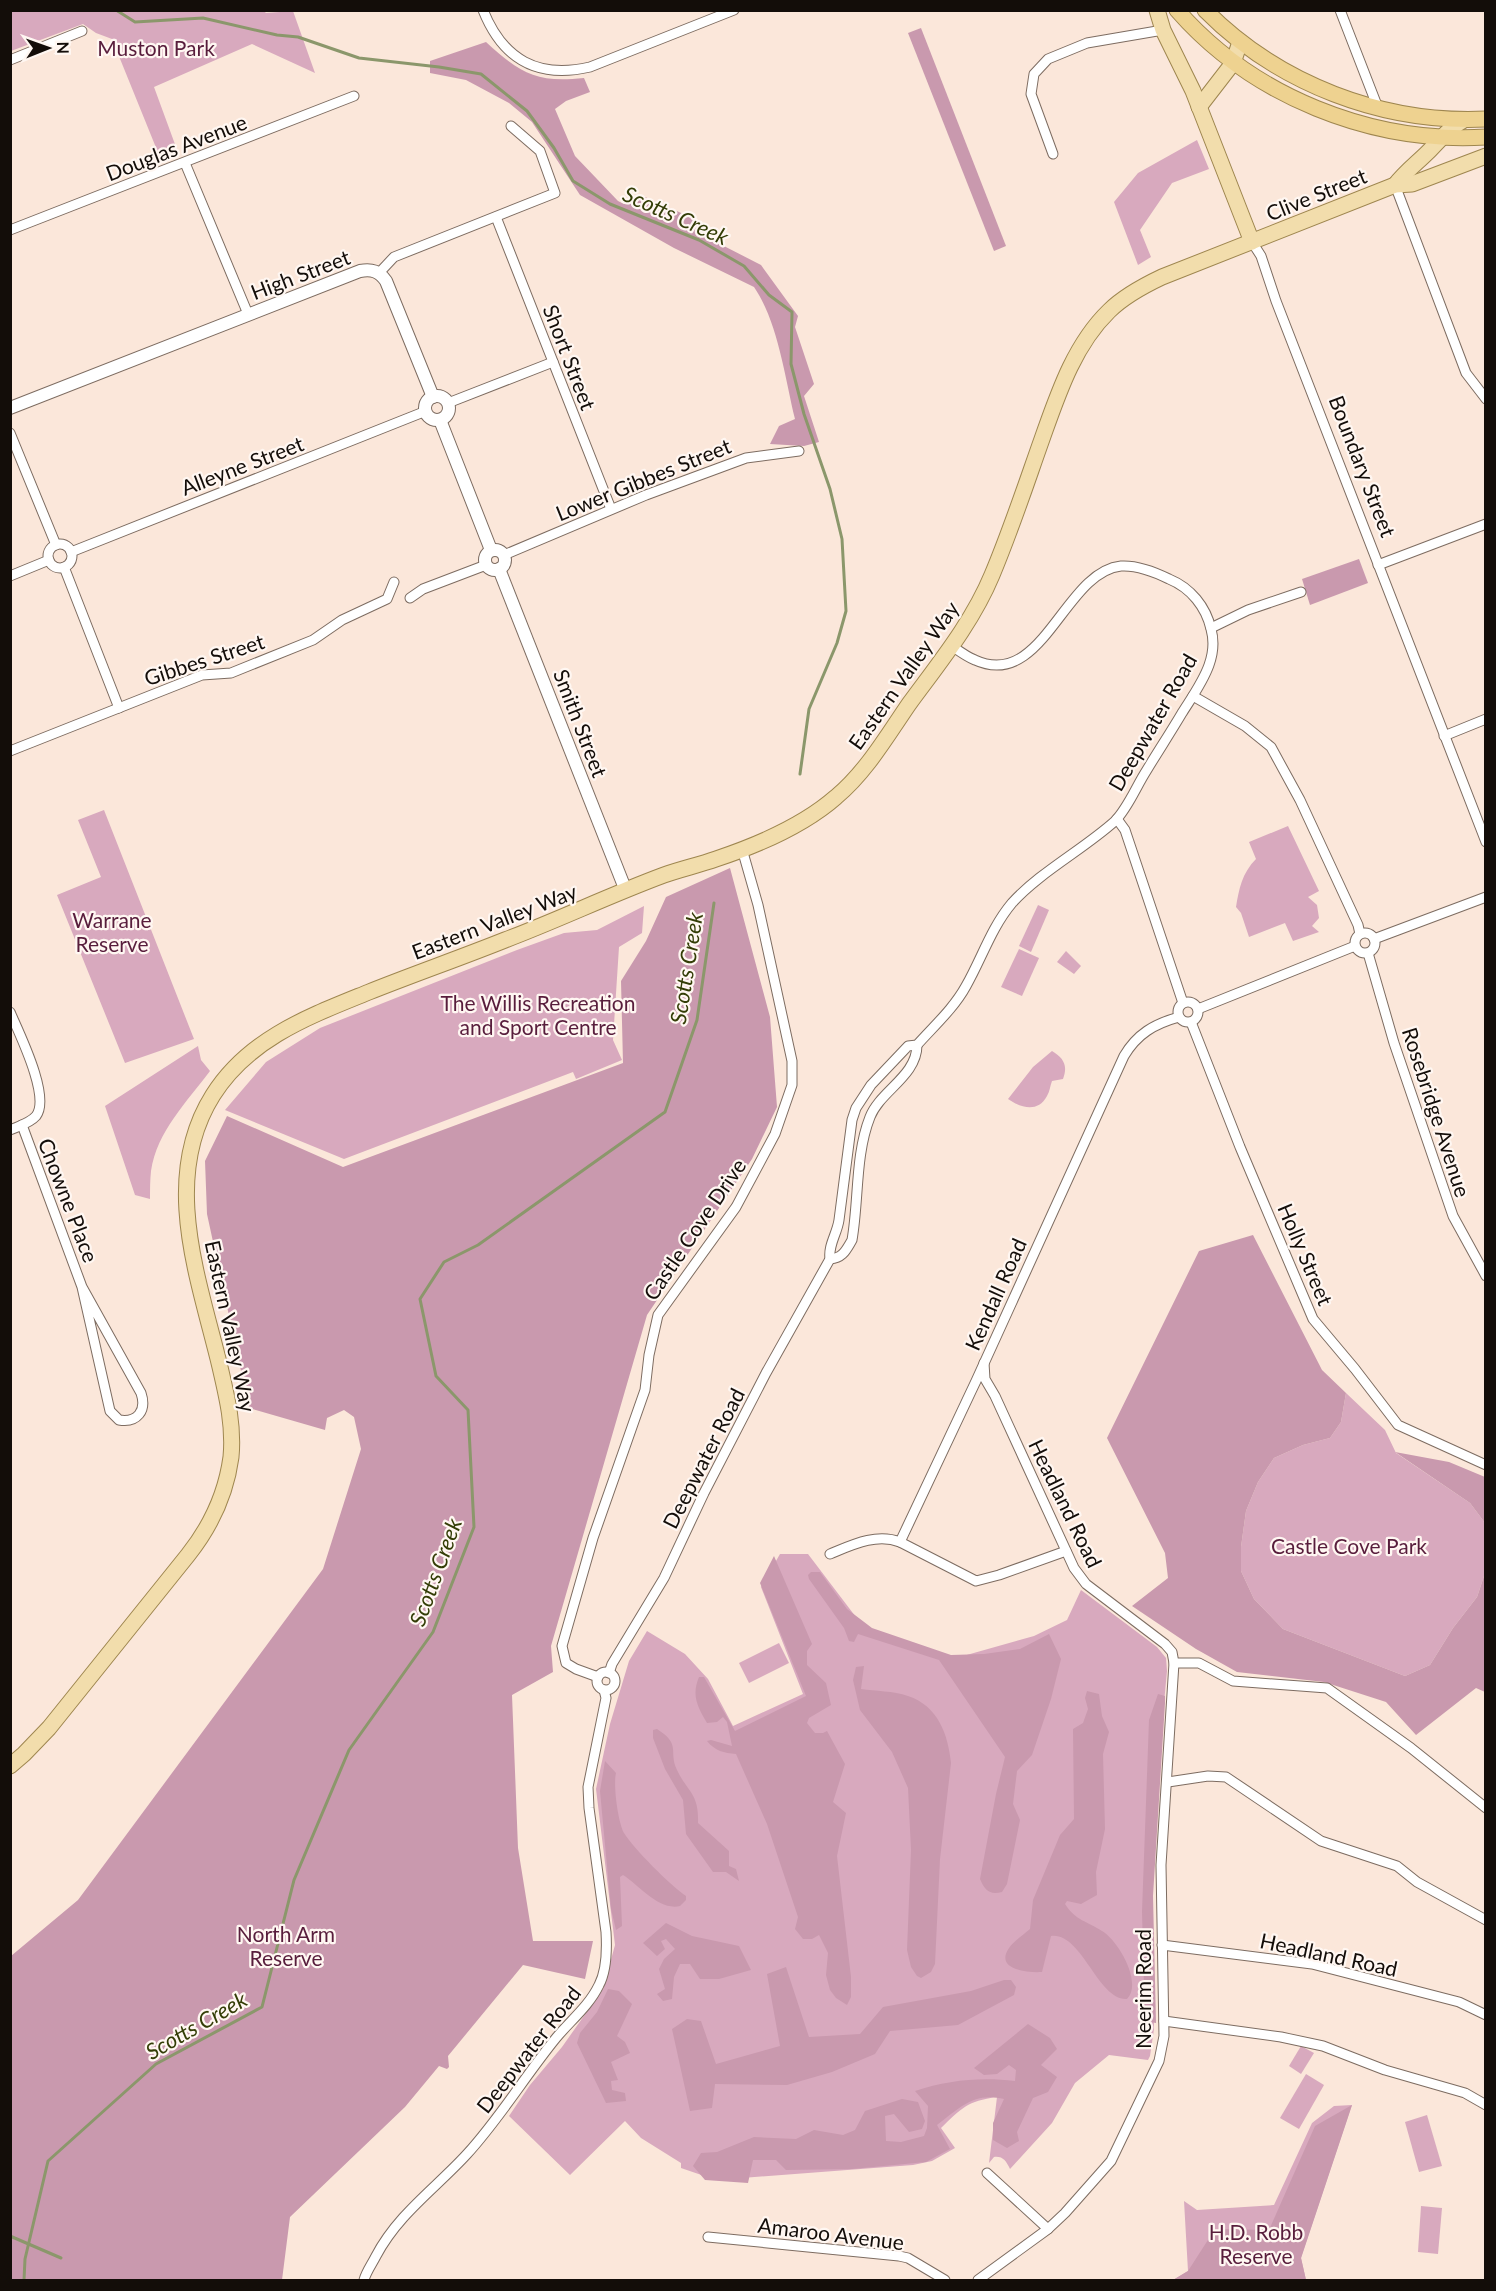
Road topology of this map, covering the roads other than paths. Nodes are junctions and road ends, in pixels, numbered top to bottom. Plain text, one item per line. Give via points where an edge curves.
1 (483, 10) edge
2 (734, 10) edge
3 (1156, 10) edge
4 (1177, 10) edge
5 (1205, 10) edge
6 (1340, 10) edge
7 (1163, 30) junction
8 (82, 31) dead end
9 (1240, 42) junction
10 (10, 60) edge
11 (1233, 63) junction
12 (354, 96) dead end
13 (1199, 107) junction
14 (1377, 108) junction
15 (1485, 118) edge
16 (1464, 120) junction
17 (511, 126) dead end
18 (1485, 136) edge
19 (1440, 137) junction
20 (1053, 154) dead end
21 (1485, 156) edge
22 (185, 162) junction
23 (1395, 185) junction
24 (496, 217) junction
25 (10, 230) edge
26 (1252, 242) junction
27 (379, 273) junction
28 (248, 314) junction
29 (553, 362) junction
30 (432, 397) junction
31 (1485, 399) edge
32 (448, 403) junction
33 (10, 408) edge
34 (426, 411) junction
35 (440, 420) junction
36 (10, 434) edge
37 (800, 451) dead end
38 (611, 509) junction
39 (1485, 524) edge
40 (56, 545) junction
41 (491, 550) junction
42 (71, 552) junction
43 (504, 555) junction
44 (49, 560) junction
45 (486, 565) junction
46 (1378, 565) junction
47 (64, 567) junction
48 (499, 569) junction
49 (10, 576) edge
50 (394, 582) dead end
51 (1301, 592) dead end
52 (410, 598) dead end
53 (1211, 628) junction
54 (952, 646) junction
55 (1193, 696) junction
56 (119, 708) junction
57 (1485, 719) edge
58 (1444, 736) junction
59 (10, 751) edge
60 (1117, 819) junction
61 (1485, 837) edge
62 (742, 849) junction
63 (626, 891) junction
64 (1485, 897) edge
65 (1360, 934) junction
66 (1374, 939) junction
67 (1355, 946) junction
68 (1368, 953) junction
69 (1183, 1003) junction
70 (1198, 1009) junction
71 (10, 1012) edge
72 (1179, 1017) junction
73 (1191, 1022) junction
74 (916, 1045) junction
75 (22, 1125) junction
76 (10, 1130) edge
77 (830, 1259) junction
78 (1485, 1276) edge
79 (82, 1287) junction
80 (984, 1363) junction
81 (1485, 1465) edge
82 (900, 1542) junction
83 (1066, 1551) junction
84 (830, 1554) dead end
85 (1174, 1663) junction
86 (609, 1673) junction
87 (598, 1677) junction
88 (604, 1690) junction
89 (10, 1766) edge
90 (1168, 1782) junction
91 (1485, 1808) edge
92 (1485, 1920) edge
93 (1162, 1945) junction
94 (1485, 2015) edge
95 (1164, 2021) junction
96 (1485, 2105) edge
97 (987, 2173) dead end
98 (1048, 2229) junction
99 (708, 2237) dead end
100 (364, 2280) edge
101 (945, 2280) edge
102 (978, 2280) edge

1 - 2 street via 495,35 513,55 533,66 565,71 590,67
3 - 7 main road, Boundary Street
4 - 11 highway
5 - 9 highway
6 - 14 street
7 - 13 main road, Boundary Street
7 - 20 street via 1087,43 1048,59 1034,74 1031,93
8 - 10 street
9 - 11 main road
9 - 14 highway via 1310,84
11 - 13 main road
11 - 19 highway via 1275,89 1329,113 1386,129
12 - 22 street, Douglas Avenue
13 - 26 main road, Boundary Street
14 - 16 highway
15 - 16 highway
16 - 19 main road, Clive Street
17 - 24 street, High Street via 540,151 555,193
18 - 19 highway
19 - 23 main road, Clive Street
21 - 23 main road, Clive Street via 1412,184
22 - 25 street, Douglas Avenue
22 - 28 street
23 - 26 main road, Clive Street
23 - 31 street via 1466,373
24 - 27 street, High Street via 394,257
24 - 29 street, Short Street
26 - 46 street, Boundary Street
26 - 54 main road, Eastern Valley Way via 1141,287 1095,326 1061,388 992,575
27 - 28 street, High Street via 360,271
27 - 30 street via 390,288
28 - 33 street, High Street
29 - 32 street
29 - 38 street, Short Street
30 - 32 street
30 - 34 street
32 - 35 street via 448,413
34 - 35 street via 429,417
34 - 42 street, Alleyne Street
35 - 41 street
36 - 40 street
37 - 38 street, Lower Gibbes Street via 746,458
38 - 43 street, Lower Gibbes Street
39 - 46 street
40 - 42 street via 63,544
40 - 44 street via 50,550
41 - 43 street via 497,549
41 - 45 street via 485,558
42 - 47 street via 72,559
43 - 48 street via 504,564
44 - 47 street via 57,568
44 - 49 street
45 - 48 street
45 - 52 street via 423,589
46 - 58 street, Boundary Street
47 - 56 street
48 - 63 street, Smith Street
50 - 56 street, Gibbes Street via 387,599 342,620 313,640 231,673 202,675
51 - 53 street
53 - 54 street, Deepwater Road via 1197,599 1177,582 1140,568 1121,567 1104,571 1087,582 1025,655 1001,664 976,661
53 - 55 street, Deepwater Road via 1210,661
54 - 62 main road, Eastern Valley Way via 857,776 837,796 779,833
55 - 60 street, Deepwater Road
55 - 65 street via 1245,726 1271,747 1300,800
56 - 59 street, Gibbes Street
57 - 58 street
58 - 61 street, Boundary Street
60 - 69 street via 1125,830
60 - 74 street, Deepwater Road via 1014,901 996,922 960,995
62 - 63 main road, Eastern Valley Way
62 - 87 street, Castle Cove Drive via 792,1061 792,1084 775,1134 736,1207 658,1315 645,1390 593,1538 562,1646 567,1663
63 - 89 main road, Eastern Valley Way via 290,1025 255,1049 217,1089 192,1143 186,1188 189,1234 230,1414 231,1456 221,1499 188,1555 48,1728
64 - 66 street
65 - 66 street via 1370,934
65 - 67 street
66 - 68 street
67 - 68 street
67 - 70 street
68 - 78 street, Rosebridge Avenue via 1453,1216
69 - 70 street via 1194,1003
69 - 72 street
70 - 73 street
71 - 75 street via 39,1086 37,1114
72 - 73 street
72 - 80 street, Kendall Road via 1144,1032 1124,1056
73 - 81 street, Holly Street via 1313,1319 1398,1425
74 - 77 street, Deepwater Road via 912,1063 871,1114 865,1131 852,1240 846,1252
74 - 77 street, Deepwater Road via 908,1046 872,1084 856,1108
75 - 76 street
75 - 79 street, Chowne Place
77 - 86 street, Deepwater Road via 761,1383 664,1578
79 - 79 street, Chowne Place via 141,1393 142,1410 131,1420 119,1420 110,1411
80 - 82 street, Kendall Road
80 - 83 street, Headland Road via 985,1379
82 - 83 street via 976,1581
82 - 84 street via 877,1539
83 - 85 street, Headland Road via 1086,1584 1165,1644
85 - 90 street, Neerim Road
85 - 91 street via 1199,1663 1233,1681 1327,1688 1412,1748
86 - 87 street
86 - 88 street via 614,1684
87 - 88 street via 598,1685
88 - 100 street, Deepwater Road via 606,1698 588,1787 606,1932 607,1950 600,1983 490,2127 393,2229
90 - 92 street via 1226,1777 1321,1841 1397,1866 1416,1882
90 - 93 street, Neerim Road via 1161,1865
93 - 94 street, Headland Road via 1312,1964 1459,2002
93 - 95 street, Neerim Road
95 - 96 street via 1323,2046 1384,2070 1465,2093
95 - 98 street, Neerim Road via 1159,2061 1120,2145 1111,2161
97 - 98 street
98 - 102 street, Neerim Road
99 - 101 street, Amaroo Avenue via 899,2256

